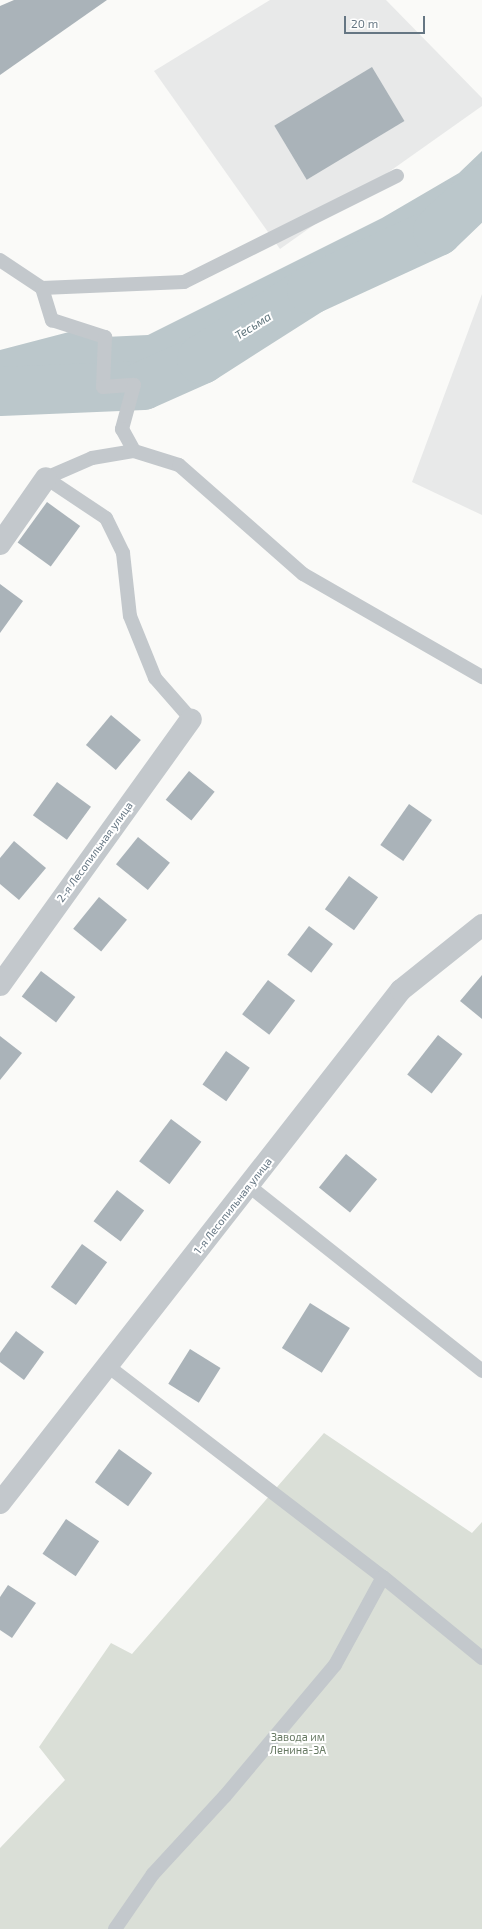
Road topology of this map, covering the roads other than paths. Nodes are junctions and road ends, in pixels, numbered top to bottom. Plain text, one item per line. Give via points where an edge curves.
1 (397, 176) dead end
2 (0, 260) edge
3 (42, 288) junction
4 (134, 451) junction
5 (46, 478) junction
6 (0, 544) edge
7 (482, 677) edge
8 (191, 719) joint
9 (482, 925) edge
10 (0, 985) edge
11 (249, 1186) junction
12 (109, 1367) junction
13 (482, 1371) edge
14 (0, 1503) edge
15 (383, 1577) junction
16 (482, 1658) edge
17 (115, 1929) edge

1 - 3 lane via 184,282
2 - 3 lane
3 - 4 lane via 52,320 105,337 103,387 134,385 122,429
4 - 5 lane via 92,458
4 - 7 lane via 179,465 302,574
5 - 6 street
5 - 8 lane via 106,518 123,553 130,616 155,678
8 - 10 street, 2-я Лесопильная улица
9 - 11 street, 1-я Лесопильная улица via 401,990
11 - 12 street, 1-я Лесопильная улица
11 - 13 lane
12 - 14 street, 1-я Лесопильная улица
12 - 15 lane
15 - 16 lane
15 - 17 lane via 335,1665 225,1796 153,1874

